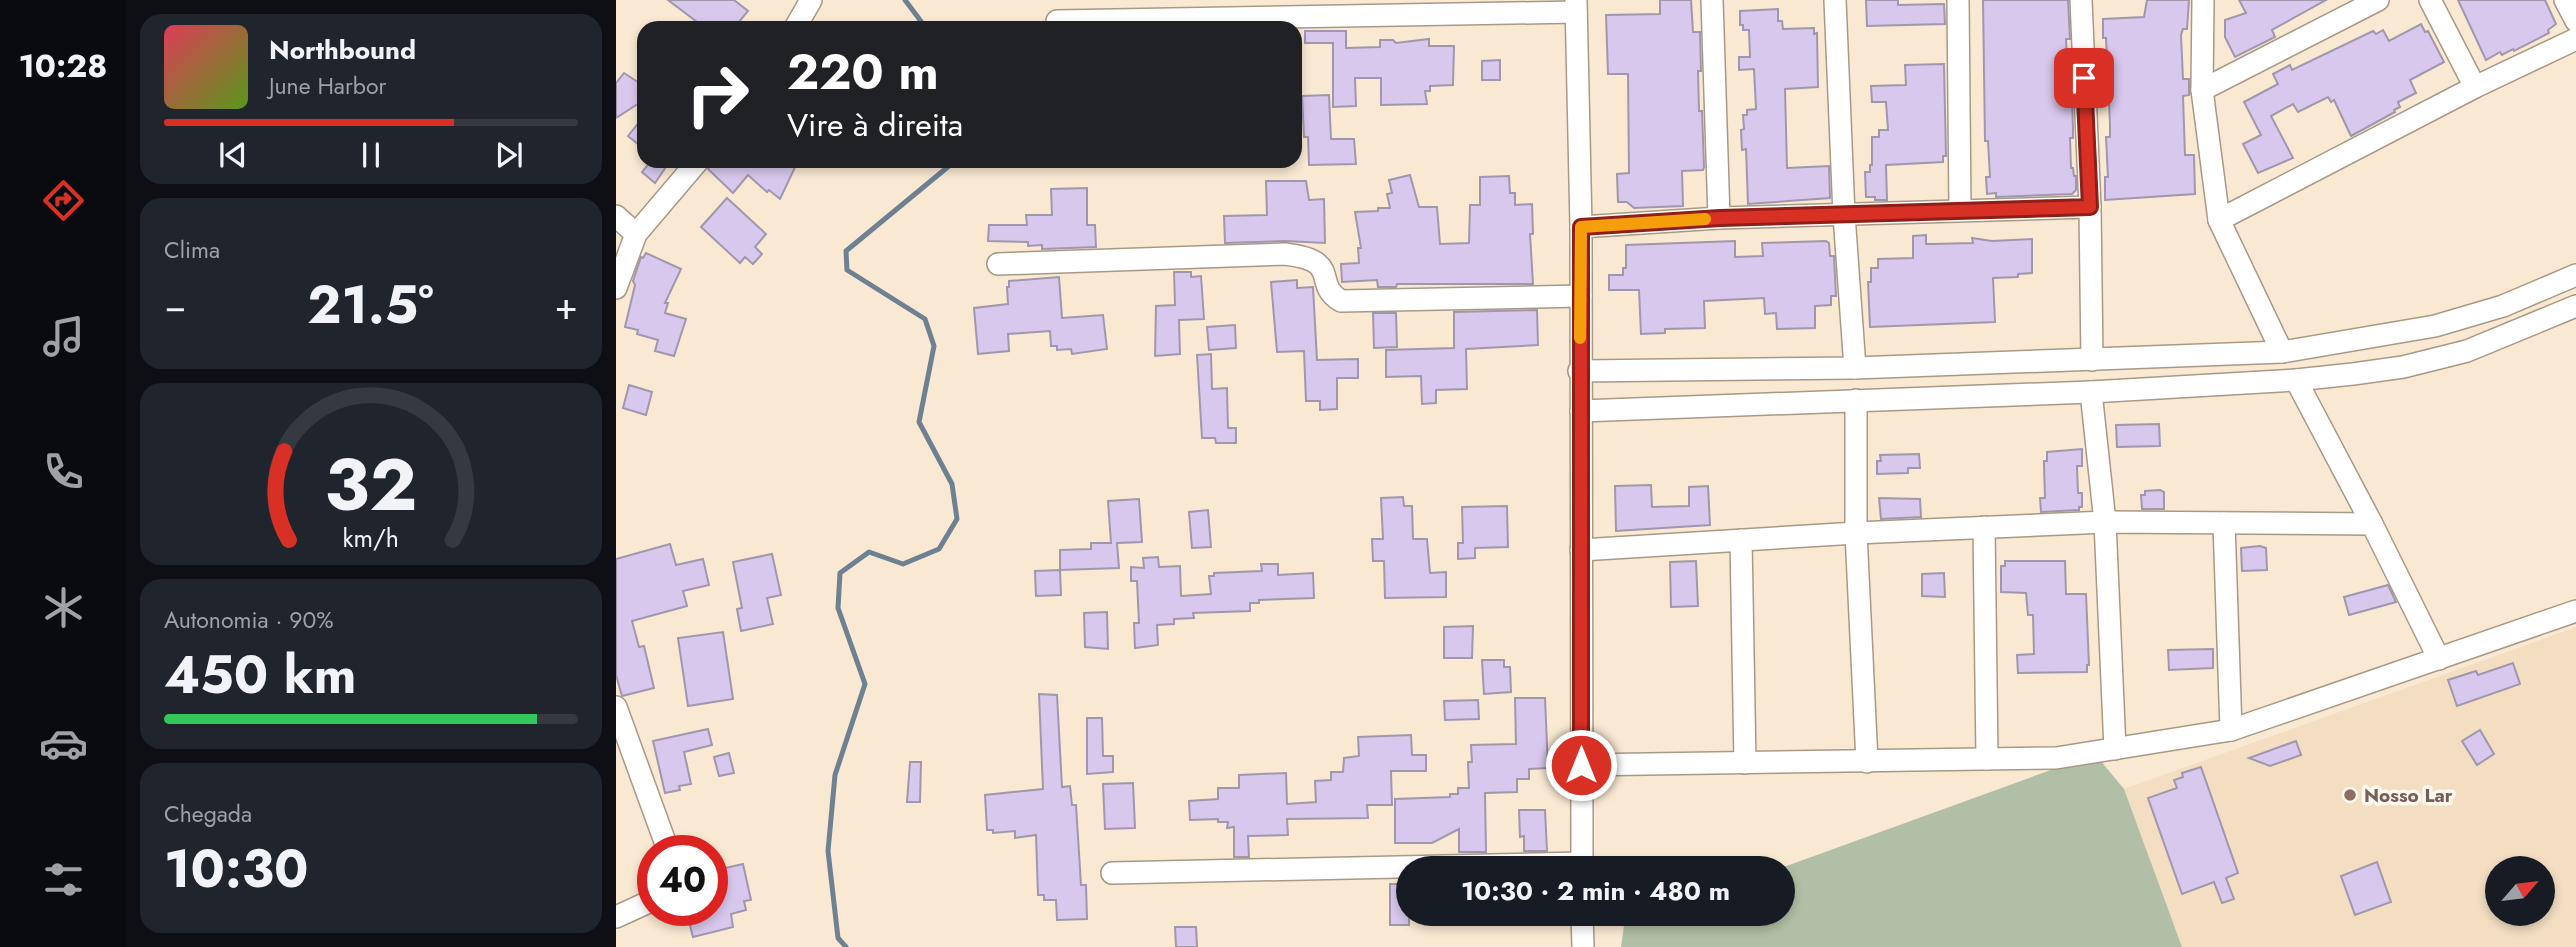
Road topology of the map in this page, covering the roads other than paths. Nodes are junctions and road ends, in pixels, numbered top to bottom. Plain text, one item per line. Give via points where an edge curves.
1 (811, 0) edge
2 (1713, 0) edge
3 (1835, 0) edge
4 (1958, 0) edge
5 (2081, 0) edge
6 (2203, 0) edge
7 (2378, 0) edge
8 (2430, 0) edge
9 (2565, 0) edge
10 (1576, 6) edge
11 (799, 21) edge
12 (1057, 21) dead end
13 (2576, 21) edge
14 (2576, 39) edge
15 (2475, 87) junction
16 (2202, 90) junction
17 (692, 168) edge
18 (2090, 207) junction
19 (1960, 210) junction
20 (1844, 215) junction
21 (616, 216) edge
22 (1720, 218) junction
23 (2219, 220) junction
24 (1581, 227) junction
25 (636, 234) junction
26 (998, 264) dead end
27 (2576, 275) edge
28 (616, 288) edge
29 (1581, 296) junction
30 (2576, 306) edge
31 (2282, 352) junction
32 (2092, 360) junction
33 (1944, 365) junction
34 (1854, 368) junction
35 (1580, 371) junction
36 (2296, 380) junction
37 (2091, 392) junction
38 (1942, 397) junction
39 (1856, 400) junction
40 (1581, 411) junction
41 (2105, 522) junction
42 (2224, 523) junction
43 (2372, 524) junction
44 (1984, 527) junction
45 (1856, 533) junction
46 (1741, 540) junction
47 (1581, 550) junction
48 (2576, 611) edge
49 (2440, 659) junction
50 (616, 707) edge
51 (2231, 730) junction
52 (2115, 749) junction
53 (1987, 760) junction
54 (1867, 762) junction
55 (1745, 763) junction
56 (1581, 765) junction
57 (663, 835) edge
58 (1581, 856) edge
59 (1396, 868) edge
60 (1112, 873) dead end
61 (637, 907) edge
62 (616, 917) edge
63 (1583, 926) edge
64 (1583, 947) edge

1 - 11 street
2 - 22 street
3 - 20 street
4 - 19 street
5 - 18 street
6 - 16 street
7 - 16 street
8 - 15 street
9 - 13 street
10 - 12 street
10 - 24 street
14 - 15 street
15 - 23 street
16 - 23 street
17 - 25 street
18 - 19 street
18 - 32 street
19 - 20 street
20 - 22 street
20 - 34 street
21 - 25 street
22 - 24 street
23 - 31 street
24 - 29 street
25 - 28 street
26 - 29 street via 1285,254 1317,262 1341,301
27 - 31 street via 2503,306 2435,326
29 - 35 street
30 - 36 street via 2438,359
31 - 32 street
32 - 33 street
33 - 34 street
33 - 38 street via 1933,373
34 - 35 street
35 - 40 street
36 - 37 street
36 - 43 street
37 - 38 street
37 - 41 street
38 - 39 street
39 - 40 street
39 - 45 street
40 - 47 street
41 - 42 street
41 - 44 street
41 - 52 street
42 - 43 street
42 - 51 street
43 - 49 street
44 - 45 street
44 - 53 street
45 - 46 street
45 - 54 street
46 - 47 street
46 - 55 street
47 - 56 street
48 - 49 street
49 - 51 street
50 - 57 street
51 - 52 street
52 - 53 street via 2056,758
53 - 54 street
54 - 55 street
55 - 56 street
56 - 58 street
59 - 60 street
61 - 62 street
63 - 64 street

